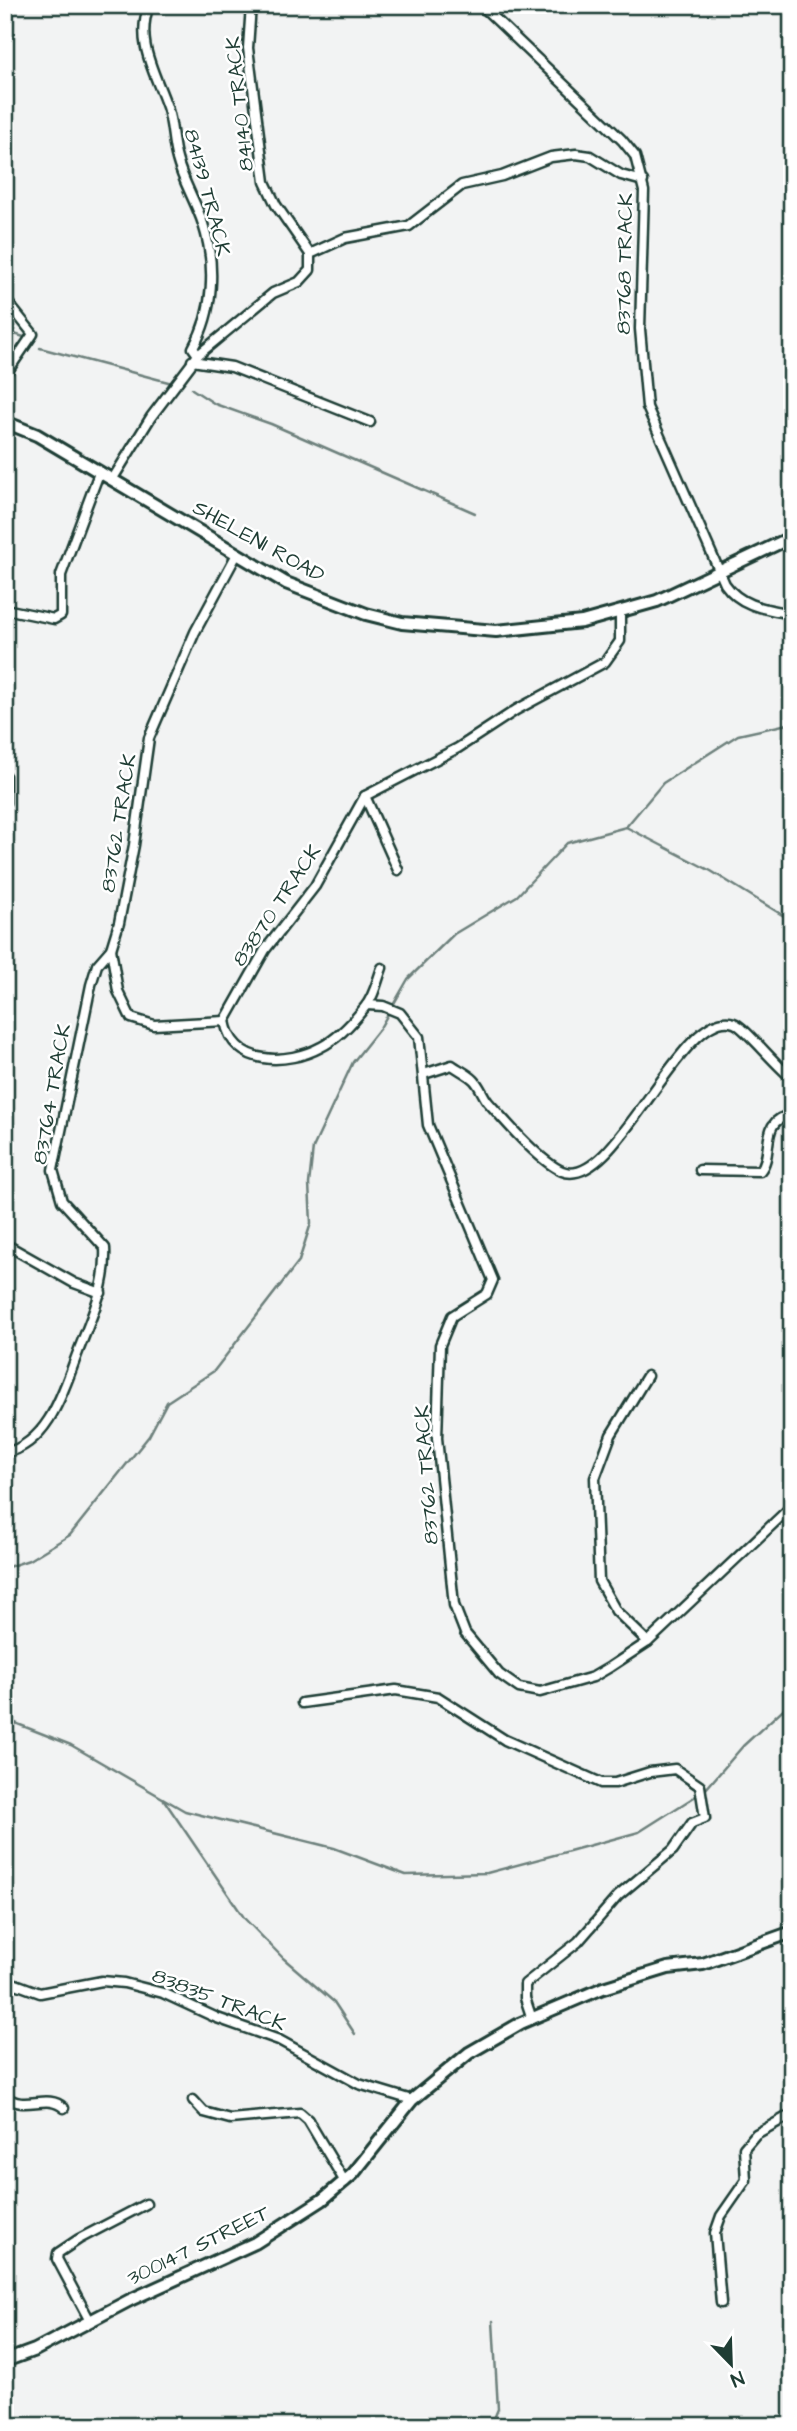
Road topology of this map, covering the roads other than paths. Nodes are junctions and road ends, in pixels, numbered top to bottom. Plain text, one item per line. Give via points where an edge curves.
1 (149, 5) edge
2 (251, 5) edge
3 (481, 5) edge
4 (643, 181) junction
5 (310, 254) junction
6 (5, 299) edge
7 (194, 355) junction
8 (5, 375) edge
9 (5, 422) edge
10 (370, 422) dead end
11 (99, 473) junction
12 (112, 480) junction
13 (792, 537) edge
14 (237, 554) junction
15 (719, 573) junction
16 (5, 609) edge
17 (620, 612) junction
18 (792, 614) edge
19 (6, 777) edge
20 (365, 796) junction
21 (5, 803) edge
22 (398, 870) dead end
23 (111, 949) junction
24 (382, 968) dead end
25 (367, 1005) junction
26 (225, 1021) junction
27 (424, 1074) junction
28 (792, 1078) edge
29 (792, 1115) edge
30 (700, 1170) dead end
31 (5, 1244) edge
32 (101, 1293) junction
33 (647, 1376) dead end
34 (5, 1453) edge
35 (792, 1506) edge
36 (648, 1642) junction
37 (302, 1703) dead end
38 (792, 1933) edge
39 (5, 1980) edge
40 (532, 2019) junction
41 (5, 2096) edge
42 (193, 2100) dead end
43 (412, 2100) junction
44 (64, 2108) dead end
45 (792, 2114) edge
46 (345, 2182) junction
47 (146, 2204) dead end
48 (721, 2303) dead end
49 (90, 2321) junction
50 (5, 2361) edge

1 - 7 street, 84139 TRACK via 145,47 168,108 176,158 203,223 210,256 209,300
2 - 5 street, 84140 TRACK via 248,48 265,182
3 - 4 street, 83768 TRACK via 622,140 635,156
4 - 5 street via 581,154 525,164 502,176 462,185 409,226 345,238
4 - 15 street, 83768 TRACK via 640,329 647,407
5 - 7 street via 305,277 273,293
6 - 8 street via 33,334
7 - 10 street
7 - 12 street
9 - 11 street, SHELENI ROAD via 37,435
11 - 12 street, SHELENI ROAD
11 - 16 street via 61,575 61,615 54,619
12 - 14 street, SHELENI ROAD
13 - 15 street, SHELENI ROAD
14 - 17 street, SHELENI ROAD via 286,583 402,623 496,631 582,622
14 - 23 street, 83762 TRACK via 195,632 149,738 134,845
15 - 17 street, SHELENI ROAD
15 - 18 street, 83768 TRACK via 738,599
17 - 20 street via 620,640 606,662
19 - 21 street
20 - 22 street
20 - 26 street, 83870 TRACK via 315,886 264,950
23 - 26 street, 83762 TRACK via 118,991 131,1018 154,1025
23 - 32 street, 83764 TRACK via 97,965 88,995 53,1170 62,1201 105,1248
24 - 25 street
25 - 26 street via 335,1038 312,1052 279,1059 255,1058 233,1043
25 - 27 street, 83762 TRACK via 391,1008 408,1022 422,1047
27 - 28 street via 452,1065 475,1081 490,1104 549,1162 574,1174 590,1167 621,1134 692,1041 713,1026 731,1022 741,1027 774,1065
27 - 36 street, 83762 TRACK via 428,1125 493,1280 487,1294 452,1316 440,1345 437,1438 458,1617 473,1644 499,1674 529,1691 550,1690 593,1677
29 - 30 street via 780,1118 770,1130 760,1171
31 - 32 street
32 - 34 street, 83764 TRACK via 60,1402 37,1434
33 - 36 street via 611,1435 595,1478 599,1581 615,1611
35 - 36 street, 83762 TRACK
37 - 40 street via 396,1690 438,1697 505,1740 586,1779 615,1783 667,1768 689,1776 700,1786 705,1818 692,1823 673,1850 618,1896 578,1941 525,1984
38 - 40 street, 300147 STREET via 703,1964 668,1968 603,1988
39 - 43 street, 83835 TRACK via 40,1993 102,1981 163,1993 279,2040 359,2084
40 - 43 street, 300147 STREET via 469,2053
41 - 44 street via 20,2104 51,2101
42 - 46 street via 204,2112 230,2119 300,2113
43 - 46 street, 300147 STREET
45 - 48 street via 756,2134 744,2148 746,2180 715,2233
46 - 49 street, 300147 STREET via 255,2243
47 - 49 street via 58,2253
49 - 50 street, 300147 STREET

